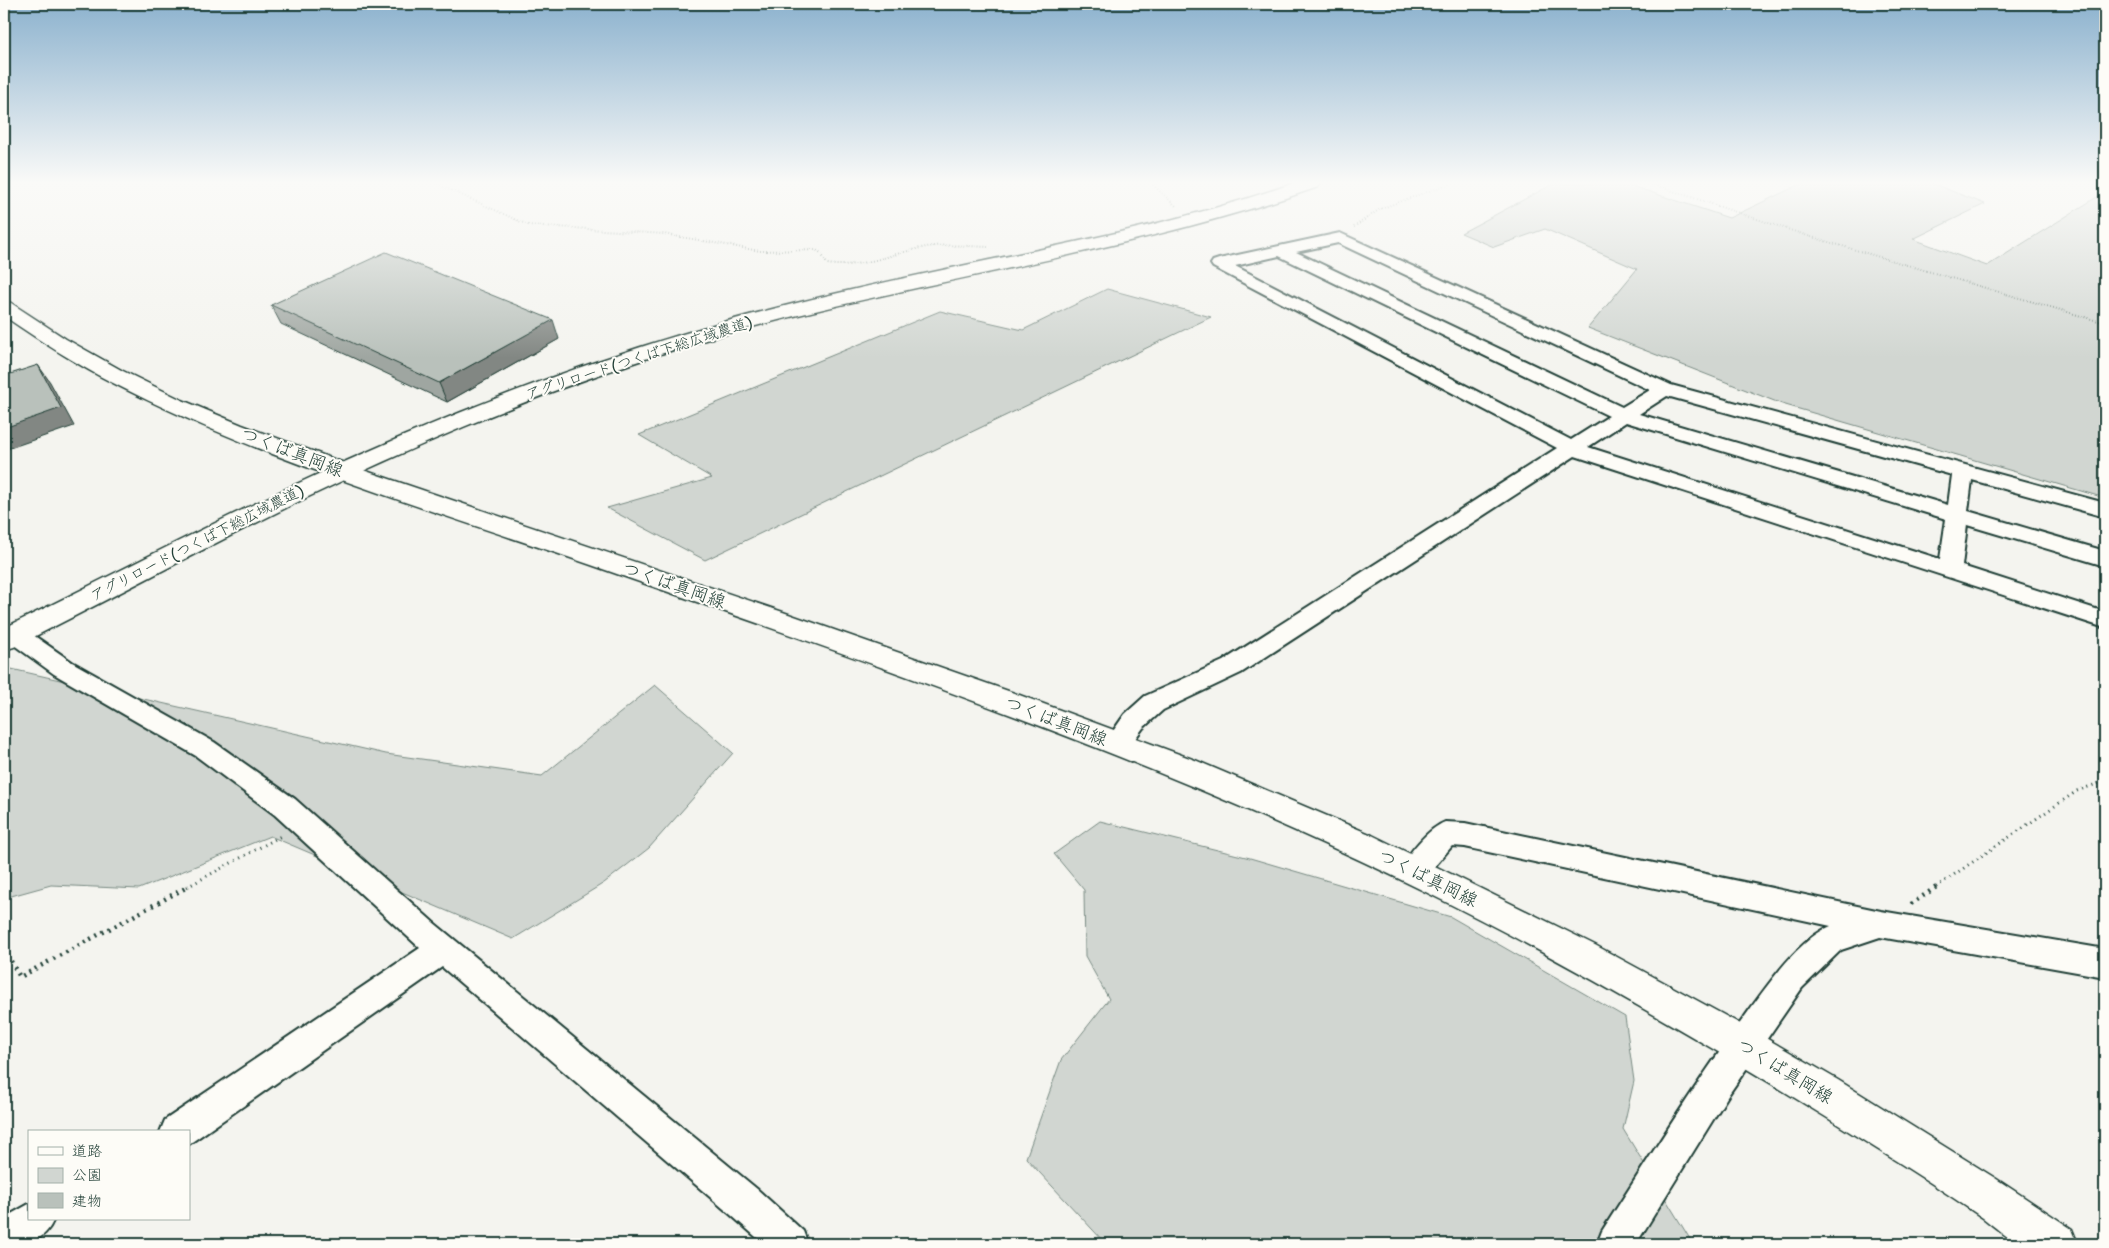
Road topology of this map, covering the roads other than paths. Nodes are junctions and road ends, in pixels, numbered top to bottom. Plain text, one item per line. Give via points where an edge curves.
1 (1096, 241) edge
2 (1325, 241) edge
3 (1347, 241) edge
4 (1281, 251) junction
5 (4, 307) edge
6 (1664, 389) junction
7 (1622, 416) junction
8 (1572, 448) junction
9 (343, 471) junction
10 (1963, 471) junction
11 (2105, 510) edge
12 (1958, 514) junction
13 (2105, 559) edge
14 (1950, 570) junction
15 (2105, 620) edge
16 (10, 637) edge
17 (1117, 744) junction
18 (1414, 870) junction
19 (1881, 924) junction
20 (443, 949) junction
21 (2105, 963) edge
22 (1743, 1046) junction
23 (180, 1130) edge
24 (34, 1220) edge
25 (4, 1238) edge
26 (790, 1244) edge
27 (1615, 1244) edge
28 (2057, 1244) edge

1 - 9 main road, アグリロード(つくば下総広域農道) via 844,297 693,338 506,402
2 - 4 street
3 - 6 street
4 - 7 street
4 - 8 street via 1219,264
5 - 9 main road, つくば真岡線 via 59,345 181,407
6 - 7 street
6 - 10 street
7 - 8 street
7 - 12 street
8 - 14 street
8 - 17 street via 1232,667 1154,703 1134,721
9 - 16 main road, アグリロード(つくば下総広域農道)
9 - 17 main road, つくば真岡線 via 935,676
10 - 11 street
10 - 12 street
12 - 13 street
12 - 14 street
14 - 15 street
16 - 20 street via 205,749 285,807
17 - 18 main road, つくば真岡線 via 1255,798
18 - 19 street via 1445,834 1465,835
18 - 22 main road, つくば真岡線 via 1569,949
19 - 21 street
19 - 22 street via 1831,940 1791,978
20 - 23 street
20 - 26 street
22 - 27 street
22 - 28 main road, つくば真岡線 via 1977,1190
24 - 25 street

